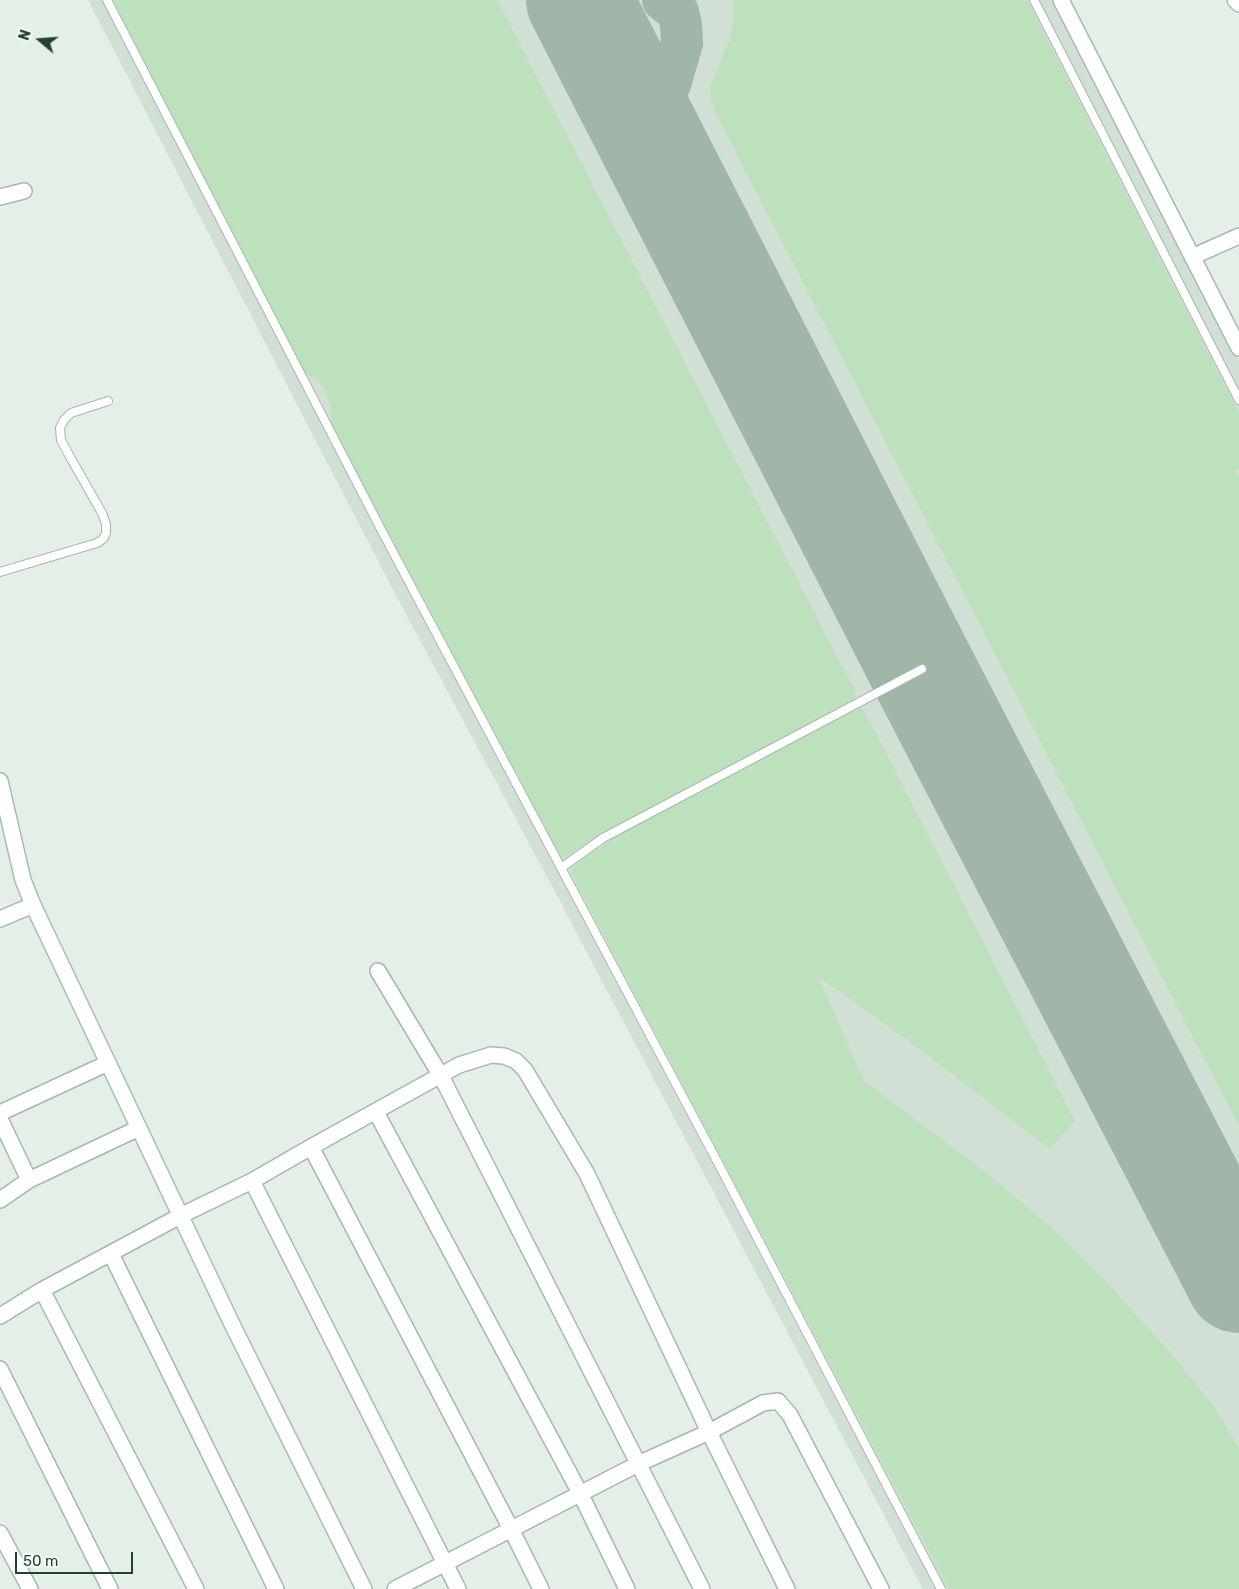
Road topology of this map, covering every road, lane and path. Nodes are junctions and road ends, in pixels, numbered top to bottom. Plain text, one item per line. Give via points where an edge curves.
1 (106, 0) edge
2 (1034, 0) edge
3 (1061, 0) edge
4 (1235, 0) edge
5 (1239, 4) edge
6 (24, 191) dead end
7 (0, 197) edge
8 (1239, 236) edge
9 (1192, 257) junction
10 (1239, 348) edge
11 (1239, 400) edge
12 (108, 401) dead end
13 (0, 572) edge
14 (922, 669) dead end
15 (0, 781) edge
16 (561, 868) junction
17 (33, 905) junction
18 (0, 919) edge
19 (378, 971) dead end
20 (108, 1064) junction
21 (441, 1076) junction
22 (376, 1112) junction
23 (0, 1113) edge
24 (0, 1119) edge
25 (139, 1128) junction
26 (311, 1147) junction
27 (29, 1180) junction
28 (252, 1182) junction
29 (0, 1200) edge
30 (182, 1216) junction
31 (111, 1254) junction
32 (42, 1290) junction
33 (0, 1315) edge
34 (0, 1369) edge
35 (709, 1432) junction
36 (638, 1464) junction
37 (580, 1493) junction
38 (511, 1529) junction
39 (0, 1533) edge
40 (445, 1563) junction
41 (30, 1589) edge
42 (110, 1589) edge
43 (196, 1589) edge
44 (276, 1589) edge
45 (364, 1589) edge
46 (395, 1589) edge
47 (458, 1589) edge
48 (541, 1589) edge
49 (627, 1589) edge
50 (702, 1589) edge
51 (788, 1589) edge
52 (881, 1589) edge
53 (941, 1589) edge

1 - 16 lane via 320,414
2 - 11 lane
3 - 9 street
4 - 5 street
6 - 7 street
8 - 9 street
9 - 10 street
12 - 13 lane via 71,413 60,428 61,440 102,513 106,524 103,540
14 - 16 lane via 602,838
15 - 17 street via 23,880
16 - 53 lane
17 - 18 street
17 - 20 street
19 - 21 street
20 - 23 street
20 - 25 street
21 - 22 street
21 - 35 street via 459,1065 491,1055 516,1061 525,1070 587,1174
21 - 36 street
22 - 26 street
22 - 37 street
24 - 27 street
25 - 27 street
25 - 30 street
26 - 28 street
26 - 38 street
27 - 29 street
28 - 30 street
28 - 40 street
30 - 31 street
30 - 45 street
31 - 32 street
31 - 44 street
32 - 33 street
32 - 43 street
34 - 42 street
35 - 36 street
35 - 51 street
35 - 52 street via 763,1403 778,1401 790,1414
36 - 37 street
36 - 50 street
37 - 38 street
37 - 49 street
38 - 40 street
38 - 48 street
39 - 41 street
40 - 46 street
40 - 47 street

